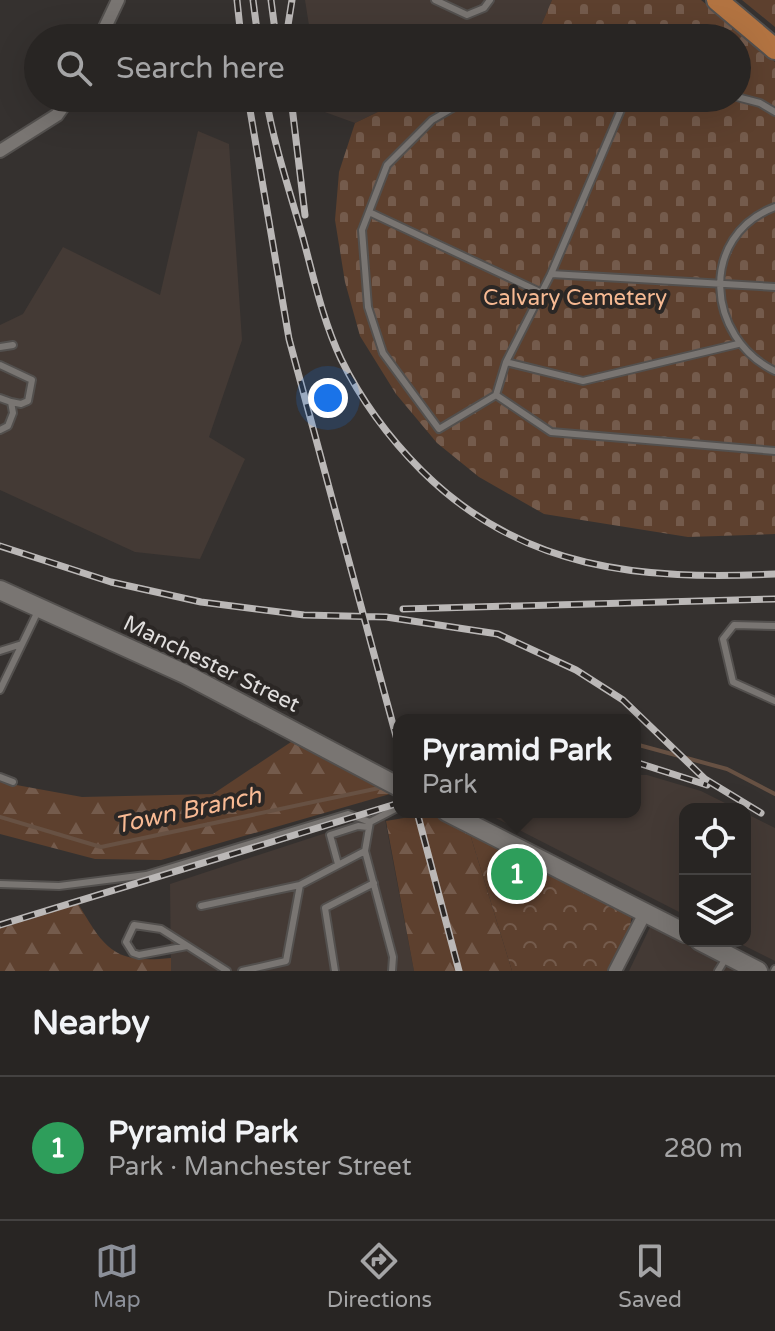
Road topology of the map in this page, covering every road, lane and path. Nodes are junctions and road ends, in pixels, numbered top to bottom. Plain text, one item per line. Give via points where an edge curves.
1 (118, 0) edge
2 (435, 0) edge
3 (490, 0) edge
4 (717, 0) edge
5 (107, 24) edge
6 (745, 24) edge
7 (751, 29) edge
8 (775, 49) edge
9 (751, 101) edge
10 (59, 112) edge
11 (446, 112) edge
12 (620, 112) edge
13 (775, 112) edge
14 (0, 151) edge
15 (775, 207) edge
16 (369, 212) junction
17 (551, 274) junction
18 (719, 284) junction
19 (775, 287) edge
20 (542, 293) junction
21 (738, 344) junction
22 (13, 345) dead end
23 (0, 347) edge
24 (506, 362) junction
25 (0, 365) edge
26 (775, 371) edge
27 (496, 395) junction
28 (0, 398) edge
29 (11, 402) junction
30 (0, 430) edge
31 (775, 451) edge
32 (0, 590) edge
33 (40, 608) junction
34 (775, 626) edge
35 (22, 644) junction
36 (0, 651) edge
37 (0, 690) edge
38 (775, 701) edge
39 (0, 777) edge
40 (13, 782) dead end
41 (393, 784) edge
42 (393, 811) edge
43 (459, 818) edge
44 (369, 825) junction
45 (365, 851) junction
46 (338, 864) junction
47 (374, 883) junction
48 (0, 884) edge
49 (300, 885) junction
50 (201, 906) dead end
51 (645, 913) junction
52 (679, 930) edge
53 (187, 946) junction
54 (706, 947) edge
55 (723, 963) edge
56 (227, 971) edge
57 (242, 971) edge
58 (335, 971) edge
59 (392, 971) edge
60 (615, 971) edge
61 (758, 971) edge

1 - 5 street
2 - 3 lane via 467,15
4 - 6 main road
7 - 8 main road
9 - 13 lane
10 - 14 street
11 - 16 lane via 387,165
12 - 17 lane
15 - 18 lane via 741,230 726,255
16 - 20 lane
16 - 27 lane via 362,230 368,307 383,353 439,429
17 - 18 lane
17 - 20 lane
18 - 19 lane
18 - 21 lane via 724,315
20 - 24 lane
21 - 24 lane via 583,381
21 - 26 lane
22 - 23 lane
24 - 27 lane
25 - 29 lane via 32,380 28,401
27 - 31 lane via 551,432
28 - 29 lane
29 - 30 lane via 8,426
32 - 33 main road, Manchester Street
33 - 35 lane
33 - 41 main road, Manchester Street via 185,674
34 - 38 lane via 734,625 723,639 733,682
35 - 36 lane
35 - 37 lane
39 - 40 lane
42 - 44 lane
43 - 51 main road
44 - 45 lane
44 - 46 lane via 330,835
44 - 48 lane via 348,814 146,875 59,886
45 - 46 lane
45 - 47 lane
46 - 49 lane
47 - 58 lane via 325,908
47 - 59 lane
49 - 50 lane
49 - 57 lane via 286,961
51 - 52 main road
51 - 60 street
53 - 53 lane via 161,929 142,925 129,930 126,942 139,955
53 - 56 lane
54 - 55 main road
55 - 61 main road

